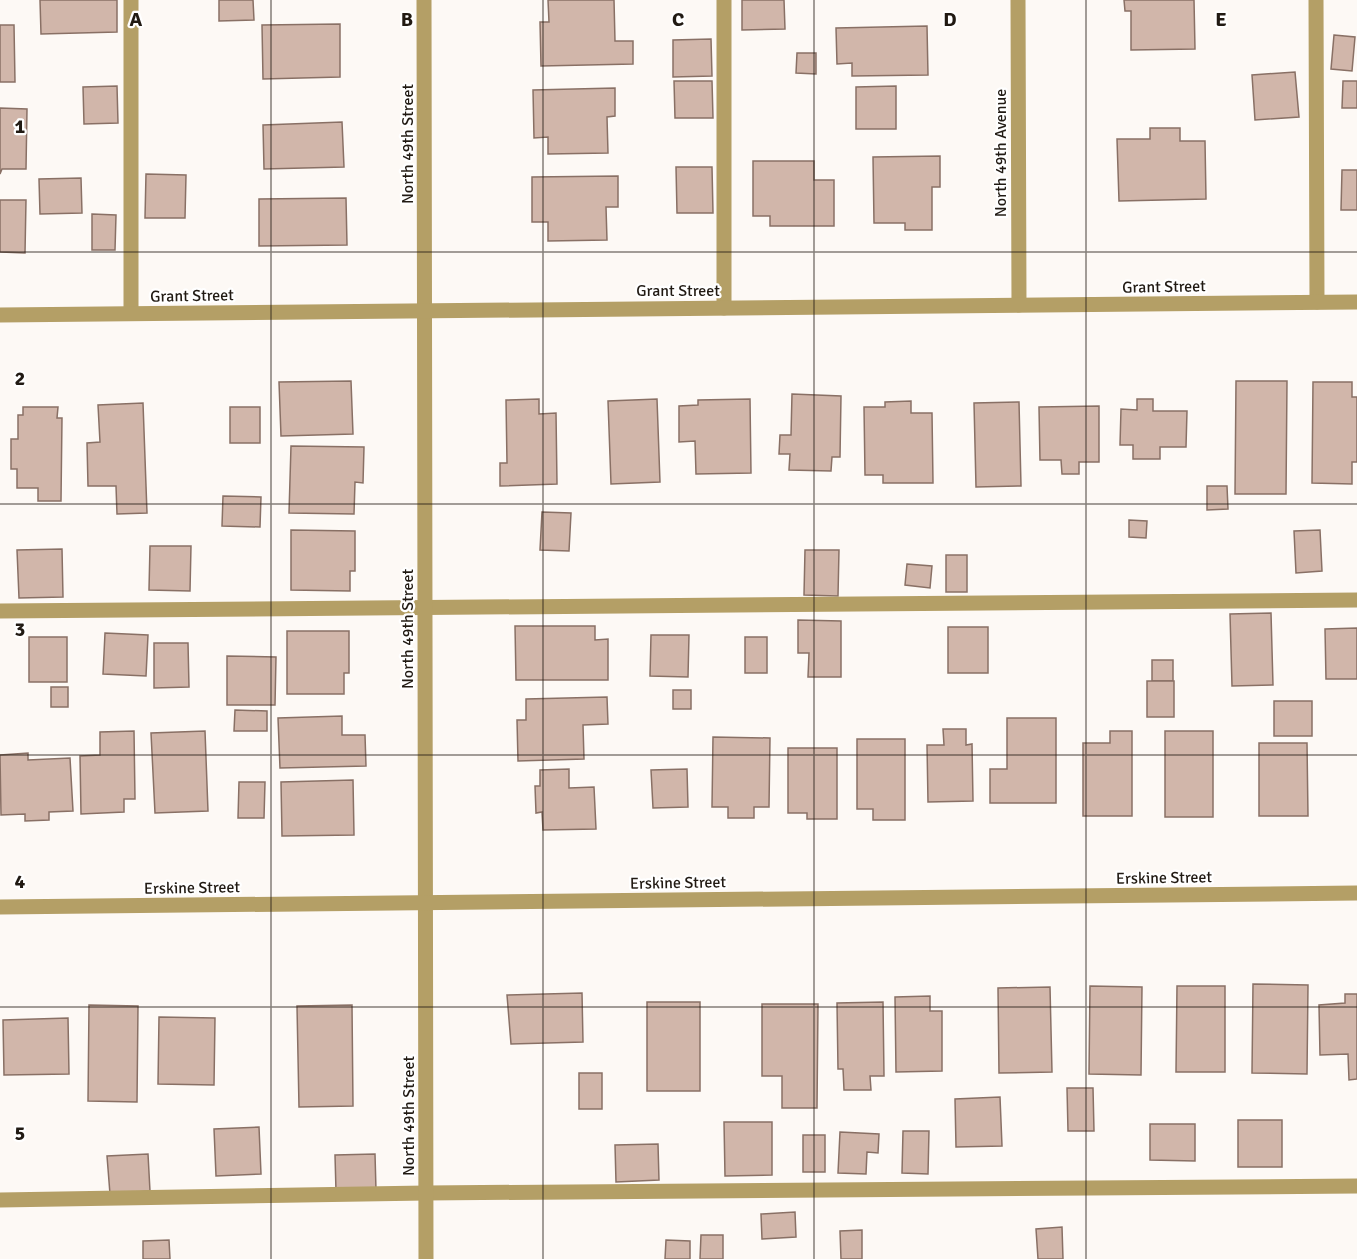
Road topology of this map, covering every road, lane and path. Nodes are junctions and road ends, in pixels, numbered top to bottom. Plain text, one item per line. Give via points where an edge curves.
1 (131, 0) edge
2 (424, 0) edge
3 (724, 0) edge
4 (1018, 0) edge
5 (1316, 0) edge
6 (1317, 302) junction
7 (1357, 302) edge
8 (1019, 305) junction
9 (724, 308) junction
10 (425, 310) junction
11 (131, 313) junction
12 (0, 315) edge
13 (1357, 600) edge
14 (425, 608) junction
15 (0, 611) edge
16 (1357, 893) edge
17 (425, 903) junction
18 (0, 907) edge
19 (1357, 1186) edge
20 (426, 1193) junction
21 (0, 1200) edge
22 (426, 1259) edge

1 - 11 street
2 - 10 street, North 49th Street
3 - 9 street
4 - 8 street, North 49th Avenue
5 - 6 street
6 - 7 street, Grant Street
6 - 8 street, Grant Street
8 - 9 street, Grant Street
9 - 10 street, Grant Street
10 - 11 street, Grant Street
10 - 14 street, North 49th Street
11 - 12 street, Grant Street
13 - 14 street
14 - 15 street
14 - 17 street, North 49th Street
16 - 17 street, Erskine Street
17 - 18 street, Erskine Street
17 - 20 street, North 49th Street
19 - 20 street
20 - 21 street
20 - 22 street, North 49th Street

